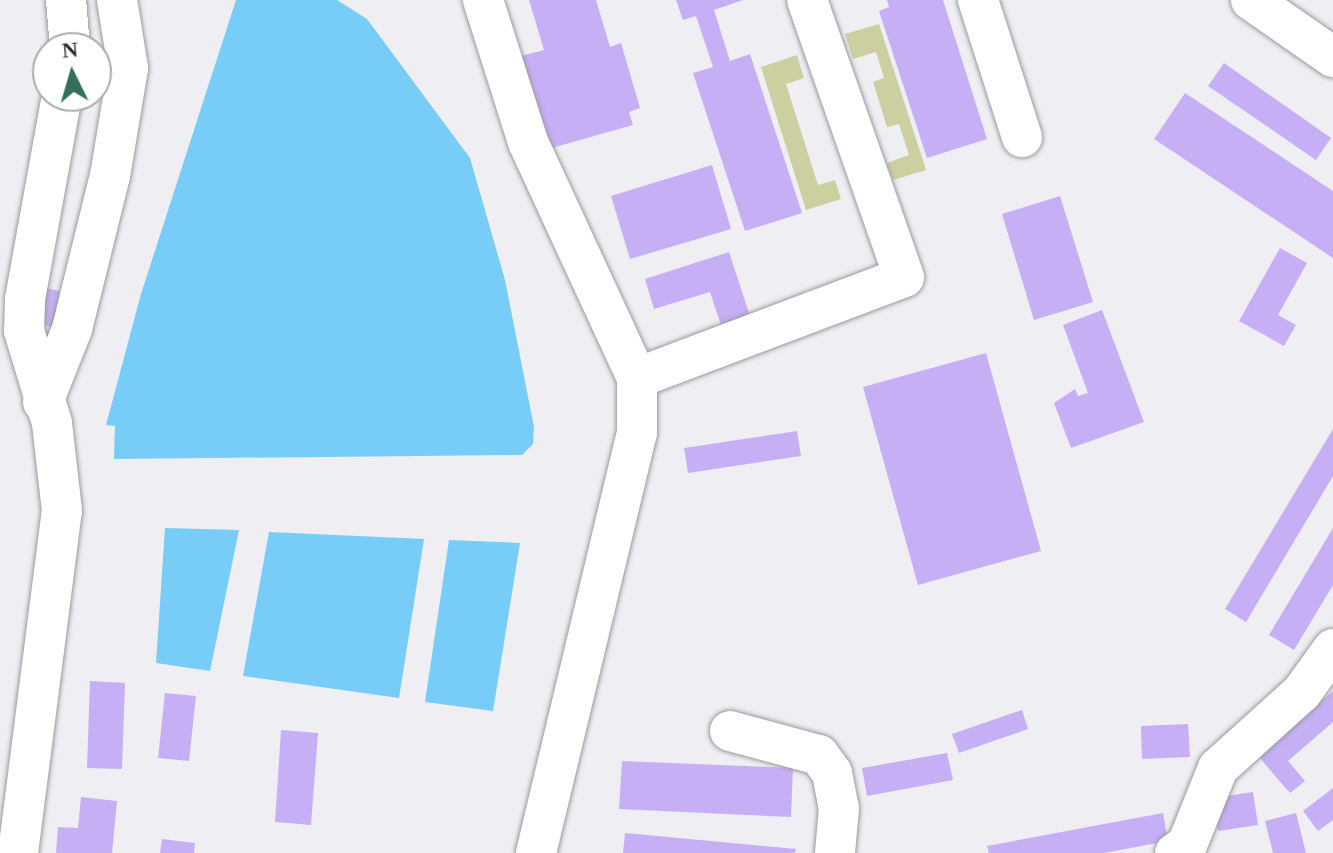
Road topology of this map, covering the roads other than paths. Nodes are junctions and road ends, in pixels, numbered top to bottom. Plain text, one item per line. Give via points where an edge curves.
1 (66, 0) edge
2 (117, 0) edge
3 (483, 0) edge
4 (807, 0) edge
5 (978, 0) edge
6 (1251, 0) edge
7 (69, 32) edge
8 (1333, 57) edge
9 (59, 112) edge
10 (1022, 137) dead end
11 (637, 378) junction
12 (43, 402) junction
13 (1333, 649) edge
14 (730, 731) dead end
15 (18, 853) edge
16 (536, 853) edge
17 (835, 853) edge
18 (1175, 853) edge

1 - 7 street
2 - 12 street via 128,68 110,176 72,329
3 - 11 street via 528,142
4 - 11 street via 904,277
5 - 10 street
6 - 8 street
9 - 12 street via 25,299 24,331
11 - 16 street via 637,433
12 - 15 street via 62,511
13 - 18 street via 1302,692 1218,768 1187,845
14 - 17 street via 819,755 832,773 839,808

